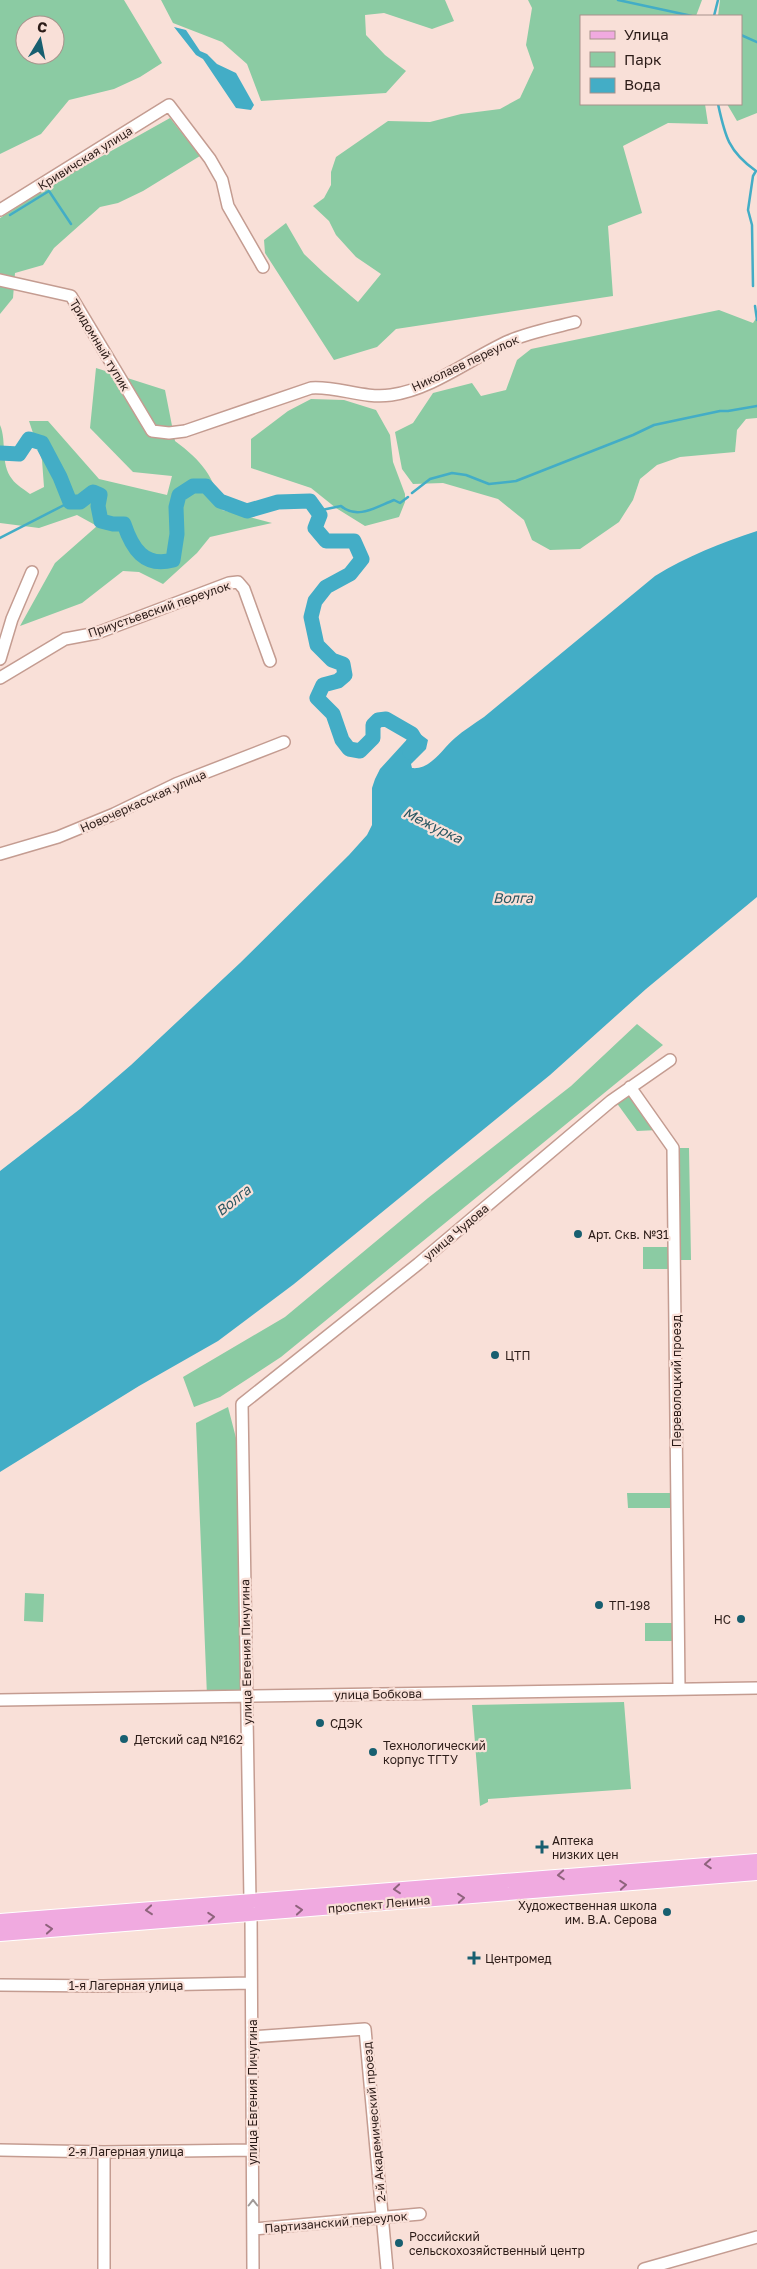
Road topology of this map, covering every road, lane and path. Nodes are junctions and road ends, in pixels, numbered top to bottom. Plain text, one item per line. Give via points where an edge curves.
1 (0, 210) edge
2 (263, 267) dead end
3 (0, 280) edge
4 (575, 322) dead end
5 (152, 430) joint
6 (32, 572) dead end
7 (0, 659) edge
8 (270, 662) dead end
9 (0, 678) edge
10 (284, 742) dead end
11 (0, 854) edge
12 (670, 1060) dead end
13 (630, 1087) junction
14 (242, 1404) joint
15 (757, 1688) edge
16 (679, 1689) junction
17 (247, 1696) junction
18 (0, 1700) edge
19 (757, 1861) edge
20 (757, 1873) edge
21 (253, 1905) junction
22 (0, 1921) edge
23 (0, 1934) edge
24 (252, 1983) junction
25 (0, 1985) edge
26 (252, 2037) junction
27 (0, 2150) edge
28 (252, 2150) junction
29 (104, 2152) junction
30 (420, 2214) dead end
31 (383, 2218) junction
32 (252, 2229) junction
33 (757, 2237) edge
34 (104, 2269) edge
35 (253, 2269) edge
36 (387, 2269) edge
37 (644, 2269) edge

1 - 2 street, Кривичская улица via 169,105 210,159 222,180 228,206
3 - 5 street, Тридомный тупик via 71,296
4 - 5 street, Николаев переулок via 510,341 440,377 391,395 368,396 326,387 311,388 185,431
6 - 7 street via 12,619
8 - 9 street, Приустьевский переулок via 244,589 238,582 97,633 65,639
10 - 11 street, Новочеркасская улица via 176,784 58,837
12 - 13 street, улица Чудова
13 - 14 street, улица Чудова via 418,1264
13 - 16 street, Переволоцкий проезд via 673,1148
14 - 17 street, улица Евгения Пичугина
15 - 16 street, улица Бобкова
16 - 17 street, улица Бобкова
17 - 18 street, улица Бобкова
17 - 21 street, улица Евгения Пичугина
19 -> 21 main road, проспект Ленина
21 -> 20 main road, проспект Ленина
21 -> 22 main road, проспект Ленина
23 -> 21 main road, проспект Ленина
21 - 24 street, улица Евгения Пичугина
24 - 25 street, 1-я Лагерная улица
24 - 26 street, улица Евгения Пичугина
26 - 28 street, улица Евгения Пичугина
26 - 31 street, 2-й Академический проезд via 365,2029
27 - 29 street, 2-я Лагерная улица
28 - 29 street, 2-я Лагерная улица
32 -> 28 street, улица Евгения Пичугина
29 - 34 street
30 - 31 street, Партизанский переулок
31 - 32 street, Партизанский переулок
31 - 36 street, 2-й Академический проезд
32 - 35 street, улица Евгения Пичугина
33 - 37 street

